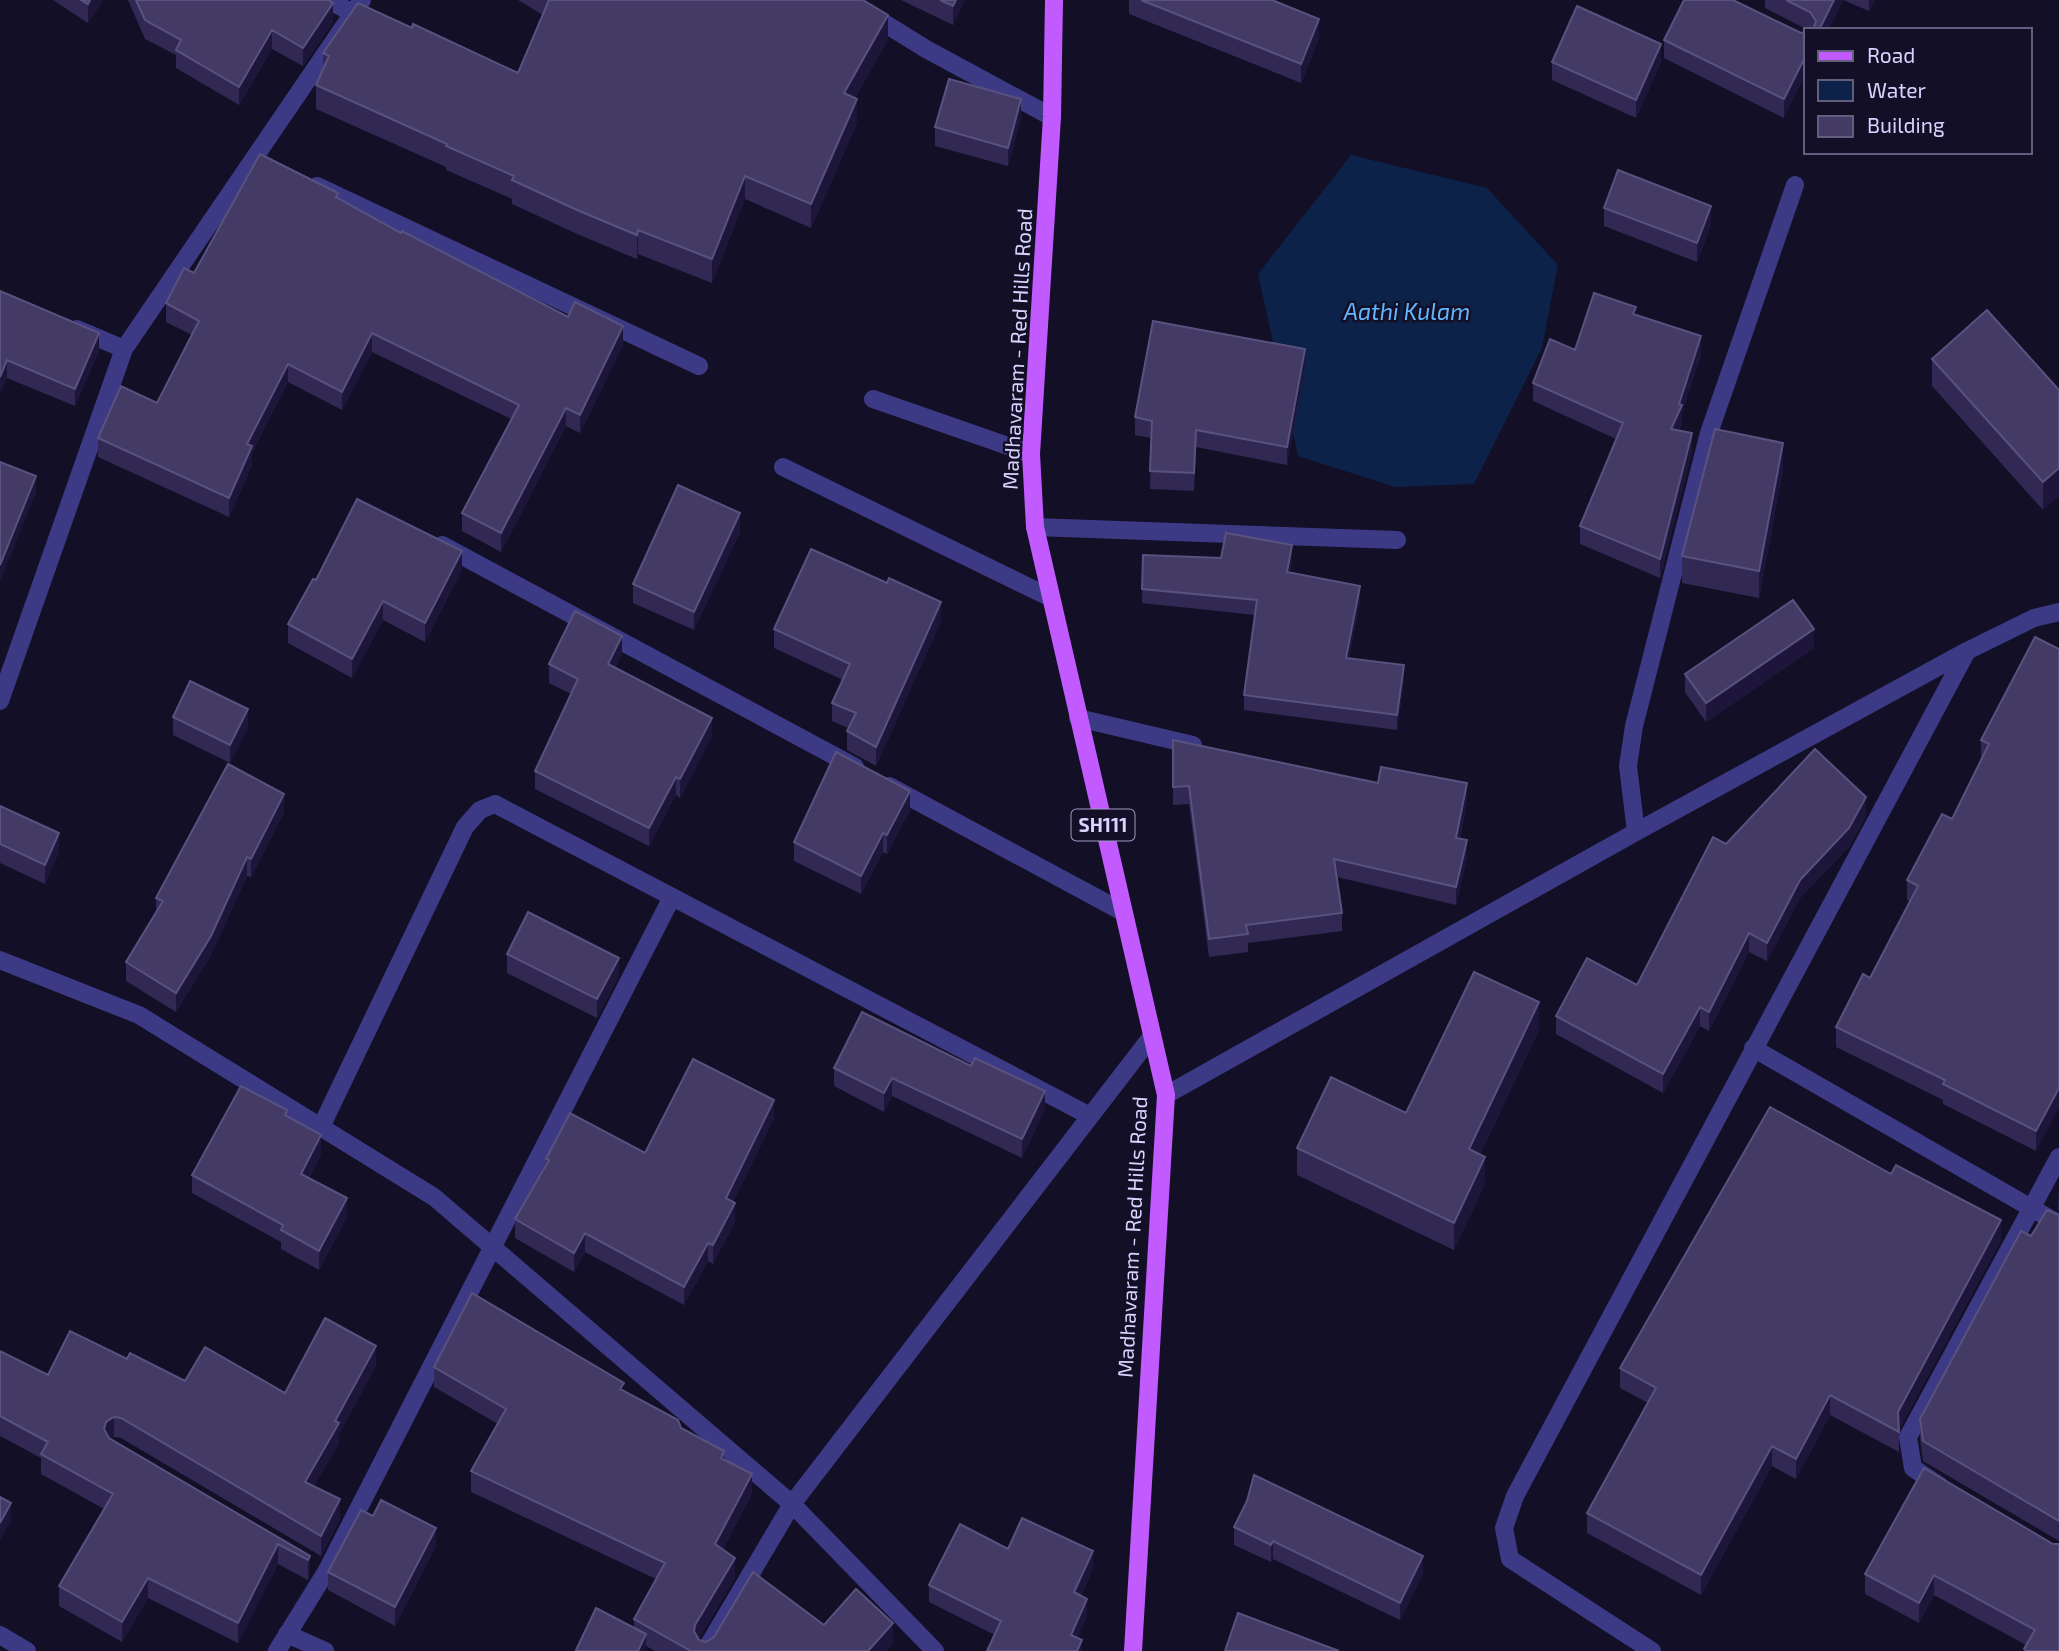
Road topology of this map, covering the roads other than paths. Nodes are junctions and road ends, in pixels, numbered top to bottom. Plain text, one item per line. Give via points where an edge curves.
1 (328, 0) edge
2 (847, 0) edge
3 (1054, 0) edge
4 (357, 6) edge
5 (1052, 117) junction
6 (295, 176) edge
7 (1795, 186) dead end
8 (62, 322) edge
9 (124, 349) junction
10 (699, 366) dead end
11 (873, 399) dead end
12 (1031, 454) junction
13 (783, 467) dead end
14 (1035, 527) junction
15 (423, 535) edge
16 (1397, 540) dead end
17 (1051, 598) junction
18 (2059, 612) edge
19 (1967, 652) junction
20 (0, 701) edge
21 (1078, 718) junction
22 (1214, 750) edge
23 (1636, 832) junction
24 (672, 897) junction
25 (1123, 912) junction
26 (0, 960) edge
27 (1152, 1036) junction
28 (1753, 1048) junction
29 (1166, 1095) junction
30 (1090, 1116) junction
31 (321, 1127) junction
32 (2059, 1157) edge
33 (2031, 1208) junction
34 (2059, 1224) edge
35 (491, 1245) junction
36 (1958, 1497) edge
37 (792, 1504) junction
38 (287, 1634) junction
39 (0, 1635) edge
40 (27, 1651) edge
41 (277, 1651) edge
42 (325, 1651) edge
43 (705, 1651) edge
44 (935, 1651) edge
45 (1133, 1651) edge
46 (1652, 1651) edge

1 - 4 street
2 - 5 street
3 - 5 main road, Madhavaram - Red Hills Road / SH111
4 - 9 street via 263,161
5 - 12 main road, Madhavaram - Red Hills Road / SH111
6 - 10 street
7 - 23 street via 1709,433 1634,726 1628,766
8 - 9 street
9 - 20 street
11 - 12 street
12 - 14 main road, Madhavaram - Red Hills Road / SH111
13 - 17 street
14 - 16 street
14 - 17 main road, Madhavaram - Red Hills Road / SH111
15 - 25 street
17 - 21 main road, Madhavaram - Red Hills Road / SH111
18 - 19 street via 2034,618
19 - 23 street
19 - 28 street
21 - 22 street
21 - 25 main road, Madhavaram - Red Hills Road / SH111
23 - 29 street
24 - 30 street
24 - 31 street via 514,811 495,804 480,810 466,827
24 - 35 street
25 - 27 main road, Madhavaram - Red Hills Road / SH111
26 - 31 street via 139,1015
27 - 29 main road, Madhavaram - Red Hills Road / SH111
27 - 30 street
28 - 33 street
28 - 46 street via 1515,1496 1504,1528 1510,1559
29 - 45 main road, Madhavaram - Red Hills Road / SH111
30 - 37 street
31 - 35 street via 434,1197
32 - 33 street
33 - 34 street
33 - 36 street via 1908,1437 1913,1468
35 - 37 street
35 - 38 street
37 - 43 street
37 - 44 street
38 - 41 street
38 - 42 street
39 - 40 street

